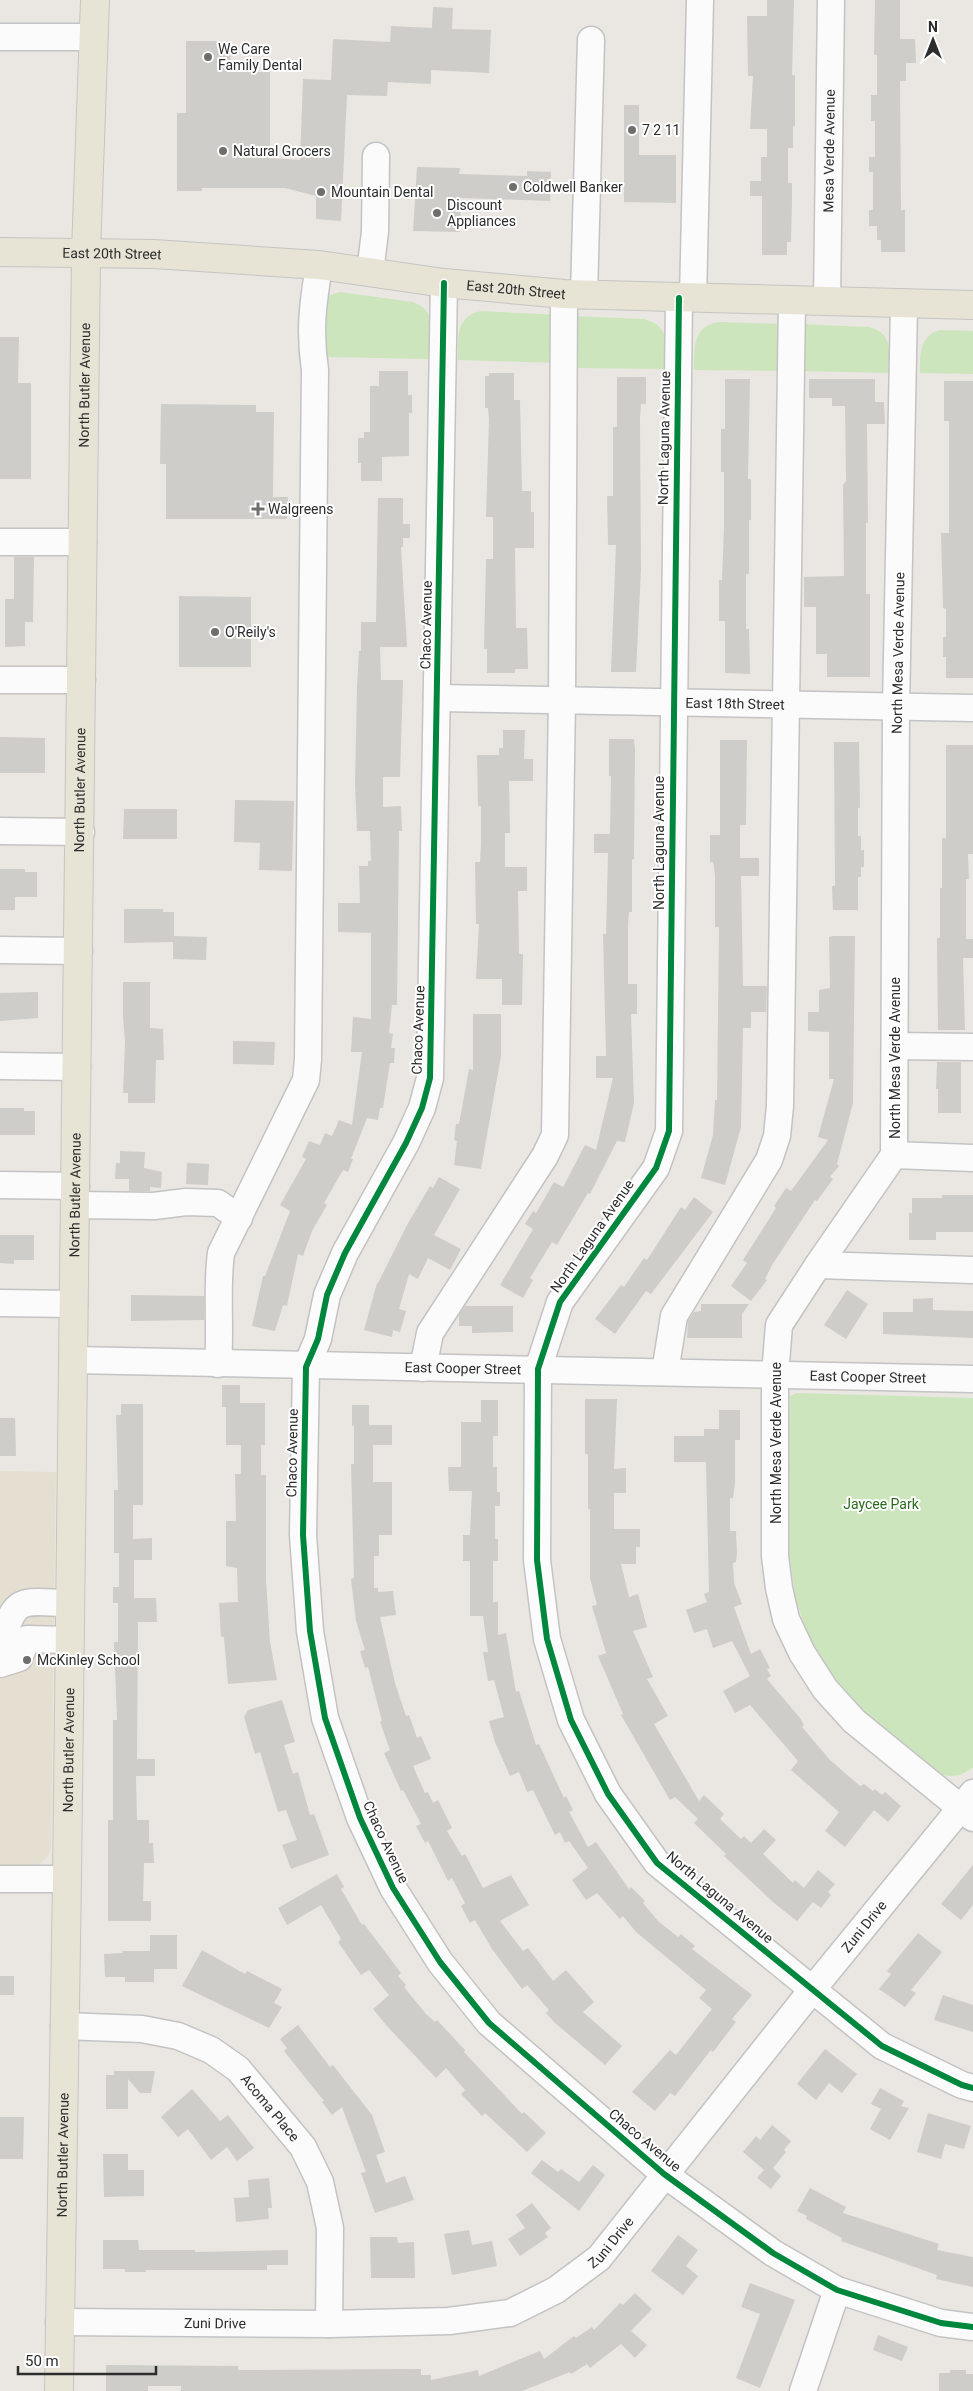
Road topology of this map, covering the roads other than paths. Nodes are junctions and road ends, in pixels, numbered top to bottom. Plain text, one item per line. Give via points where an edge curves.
1 (95, 0) edge
2 (700, 0) edge
3 (830, 0) edge
4 (0, 37) edge
5 (94, 37) junction
6 (591, 40) dead end
7 (376, 156) dead end
8 (0, 252) edge
9 (86, 252) junction
10 (319, 264) junction
11 (370, 272) junction
12 (444, 284) junction
13 (574, 294) junction
14 (686, 298) junction
15 (792, 300) junction
16 (827, 302) junction
17 (904, 304) junction
18 (973, 306) edge
19 (0, 542) edge
20 (83, 542) junction
21 (0, 680) edge
22 (82, 680) junction
23 (437, 698) junction
24 (562, 700) junction
25 (673, 703) junction
26 (786, 705) junction
27 (896, 707) junction
28 (973, 708) edge
29 (0, 830) edge
30 (80, 832) junction
31 (0, 950) edge
32 (79, 951) junction
33 (895, 1046) junction
34 (973, 1047) edge
35 (0, 1066) edge
36 (77, 1067) junction
37 (894, 1155) junction
38 (973, 1158) edge
39 (0, 1185) edge
40 (76, 1196) junction
41 (239, 1218) junction
42 (818, 1265) junction
43 (973, 1270) edge
44 (0, 1303) edge
45 (74, 1304) junction
46 (73, 1360) junction
47 (218, 1364) junction
48 (306, 1367) junction
49 (423, 1368) junction
50 (538, 1369) junction
51 (665, 1372) junction
52 (775, 1376) junction
53 (973, 1379) edge
54 (70, 1603) junction
55 (70, 1640) junction
56 (0, 1648) edge
57 (0, 1664) edge
58 (969, 1806) edge
59 (0, 1879) edge
60 (67, 1879) junction
61 (812, 1990) junction
62 (64, 2026) junction
63 (973, 2088) edge
64 (664, 2174) junction
65 (837, 2290) junction
66 (59, 2322) junction
67 (329, 2324) junction
68 (973, 2327) edge
69 (59, 2391) edge
70 (804, 2391) edge

1 - 5 main road, North Butler Avenue
2 - 14 street, North Laguna Avenue
3 - 16 street, Mesa Verde Avenue
4 - 5 street
5 - 9 main road, North Butler Avenue
6 - 13 street
7 - 11 street via 375,232
8 - 9 main road, East 20th Street
9 - 10 main road, East 20th Street
9 - 20 main road, North Butler Avenue
10 - 11 main road, East 20th Street
10 - 41 street via 311,314 315,370 308,1059 306,1080
11 - 12 main road, East 20th Street
12 - 13 main road, East 20th Street
12 - 23 street, Chaco Avenue
13 - 14 main road, East 20th Street
13 - 24 street
14 - 15 main road, East 20th Street
14 - 25 street, North Laguna Avenue
15 - 16 main road, East 20th Street
15 - 26 street
16 - 17 main road, East 20th Street
17 - 18 main road, East 20th Street
17 - 27 street, North Mesa Verde Avenue
19 - 20 street
20 - 22 main road, North Butler Avenue
21 - 22 street
22 - 30 main road, North Butler Avenue
23 - 24 street, East 18th Street
23 - 48 street, Chaco Avenue via 430,1078 422,1108 406,1143 345,1253 327,1295 318,1339
24 - 25 street, East 18th Street
24 - 49 street via 554,1135 546,1156 430,1333
25 - 26 street, East 18th Street
25 - 50 street, North Laguna Avenue via 669,1131 656,1168 560,1302
26 - 27 street, East 18th Street
26 - 51 street via 777,1136 769,1160 674,1316
27 - 28 street, East 18th Street
27 - 33 street, North Mesa Verde Avenue
29 - 30 street
30 - 32 main road, North Butler Avenue
31 - 32 street
32 - 36 main road, North Butler Avenue
33 - 34 street
33 - 37 street, North Mesa Verde Avenue
35 - 36 street
36 - 40 main road, North Butler Avenue
37 - 38 street
37 - 42 street, North Mesa Verde Avenue
39 - 40 street
40 - 41 street via 154,1206 218,1203
40 - 45 main road, North Butler Avenue
41 - 47 street via 221,1253
42 - 43 street
42 - 52 street, North Mesa Verde Avenue via 779,1325
44 - 45 street
45 - 46 main road, North Butler Avenue
46 - 47 street, East Cooper Street
46 - 54 main road, North Butler Avenue
47 - 48 street, East Cooper Street
48 - 49 street, East Cooper Street
48 - 64 street, Chaco Avenue via 303,1535 310,1631 325,1718 360,1818 393,1888 440,1962 489,2023
49 - 50 street, East Cooper Street
50 - 51 street, East Cooper Street
50 - 61 street, North Laguna Avenue via 537,1560 547,1639 571,1720 608,1794 657,1863
51 - 52 street, East Cooper Street
52 - 53 street, East Cooper Street
52 - 58 street, North Mesa Verde Avenue via 776,1556 779,1588 792,1632 813,1672 854,1721
54 - 55 main road, North Butler Avenue
54 - 56 street via 29,1602 16,1607
55 - 57 street via 27,1639 19,1658
55 - 60 main road, North Butler Avenue
58 - 61 street, Zuni Drive
59 - 60 street
60 - 62 main road, North Butler Avenue
61 - 63 street, North Laguna Avenue via 882,2046
61 - 64 street, Zuni Drive
62 - 66 main road, North Butler Avenue
62 - 67 street, Acoma Place via 142,2029 178,2036 211,2050 238,2069 303,2147 320,2182 330,2228
64 - 65 street, Chaco Avenue via 773,2253
64 - 67 street, Zuni Drive via 599,2258 556,2290 510,2313 449,2321
65 - 68 street, Chaco Avenue via 941,2322
65 - 70 street
66 - 67 street, Zuni Drive
66 - 69 main road, North Butler Avenue

